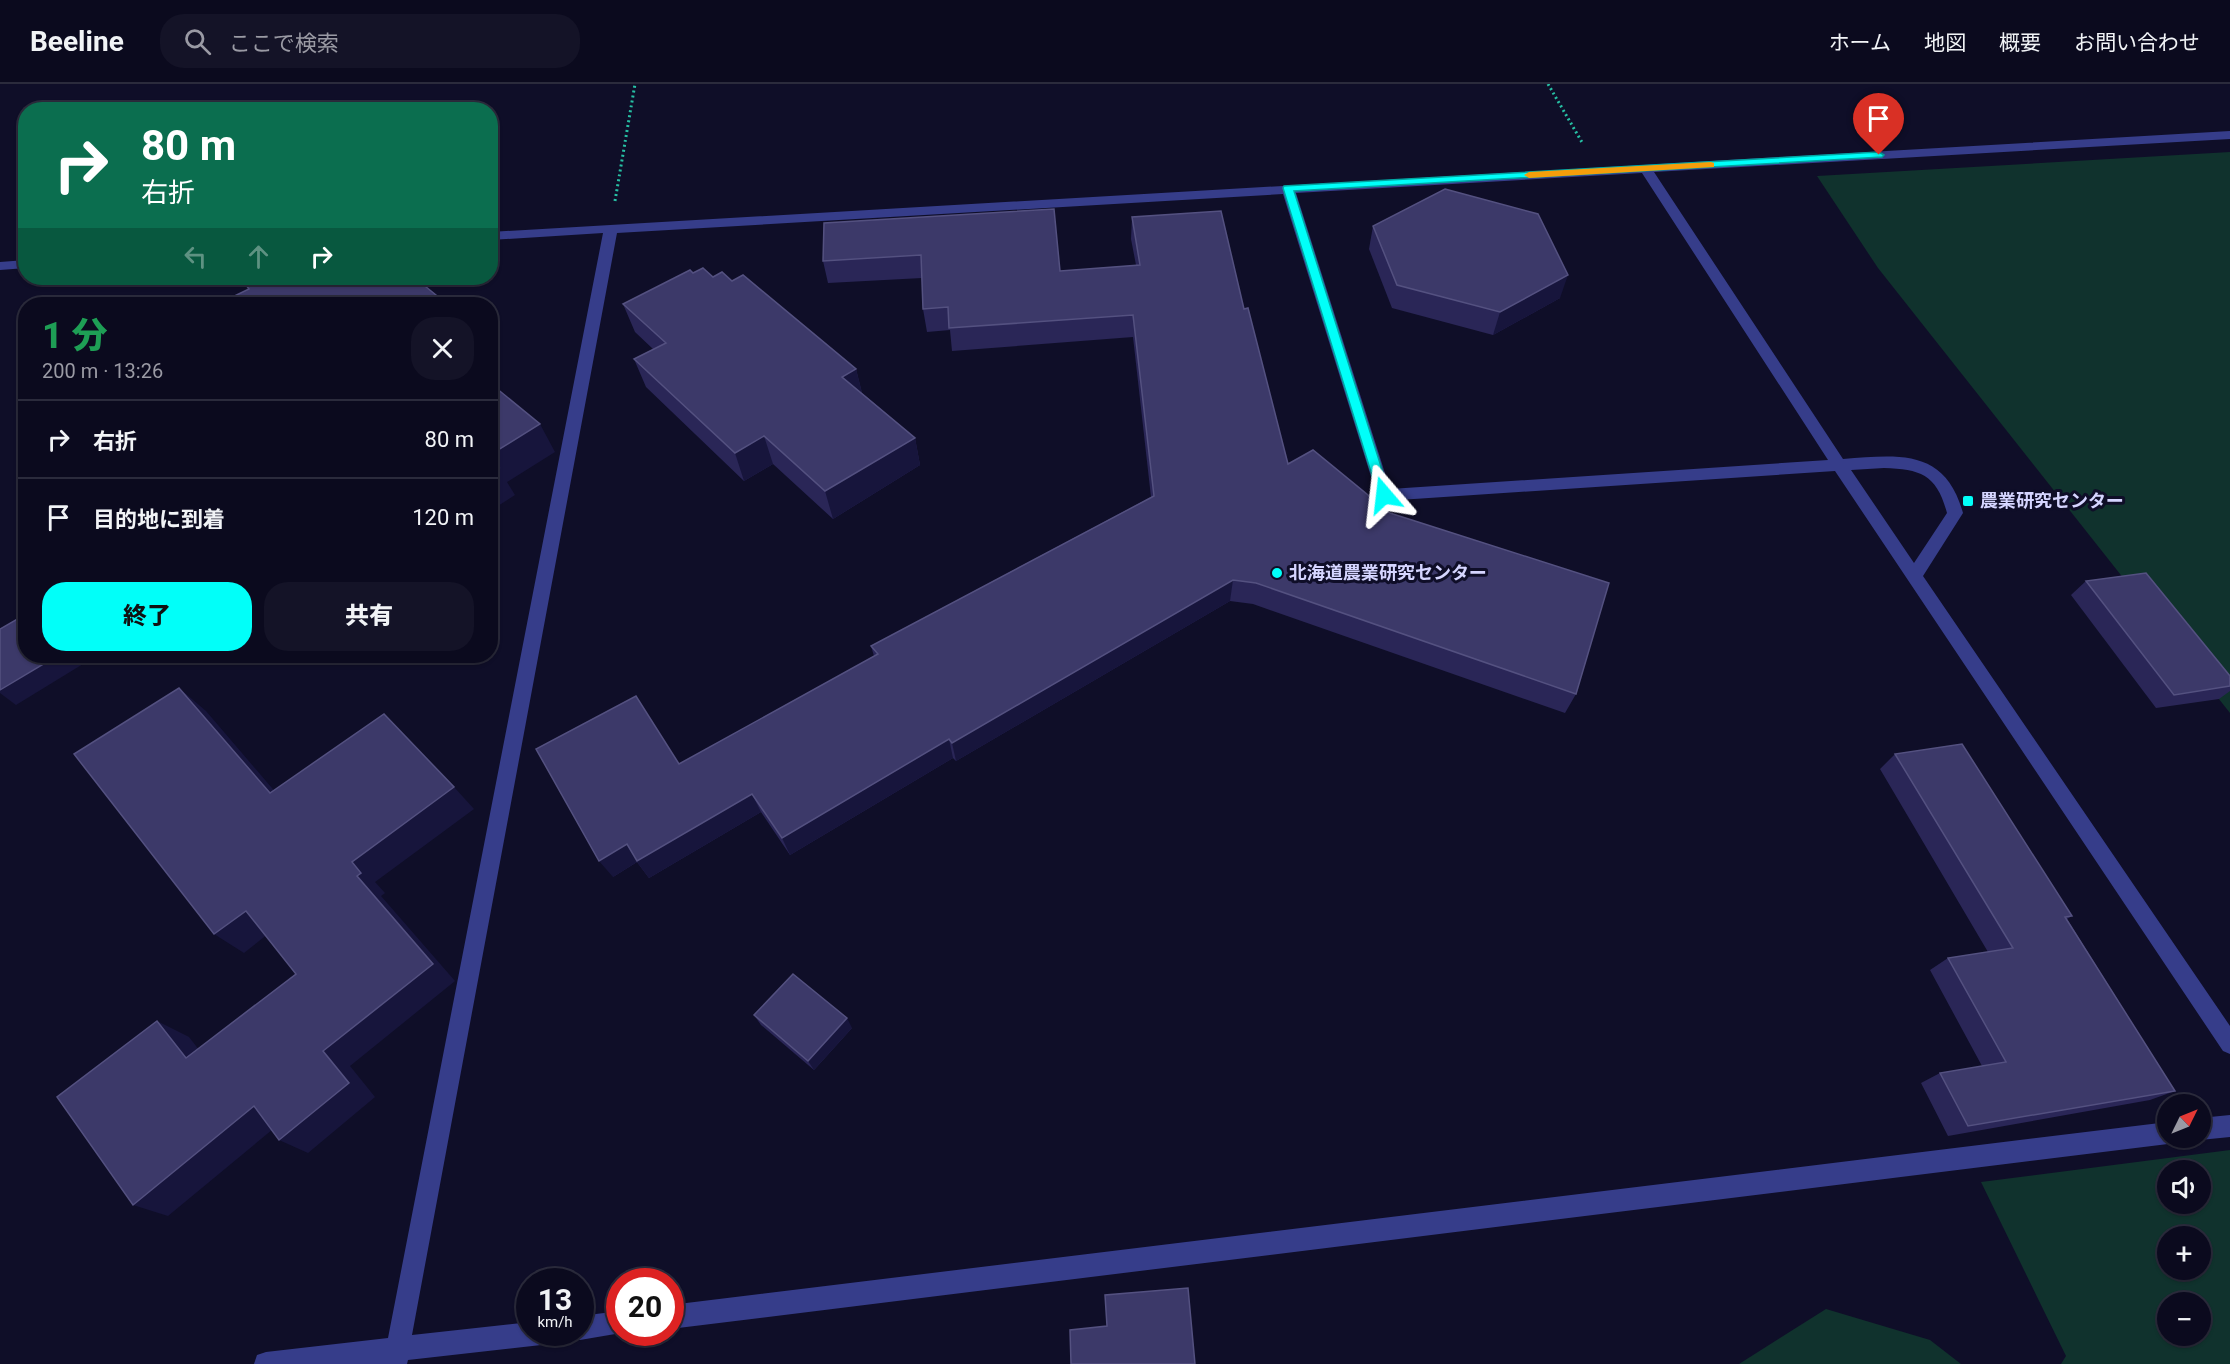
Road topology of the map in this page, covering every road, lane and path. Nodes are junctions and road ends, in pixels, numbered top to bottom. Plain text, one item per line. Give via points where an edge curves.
1 (635, 84) edge
2 (1548, 84) edge
3 (2230, 135) edge
4 (1645, 168) junction
5 (1598, 171) junction
6 (1288, 188) junction
7 (611, 228) junction
8 (498, 235) edge
9 (18, 265) edge
10 (0, 266) edge
11 (1840, 466) junction
12 (1914, 576) junction
13 (2230, 1044) edge
14 (2230, 1126) edge
15 (2211, 1128) edge
16 (2157, 1134) edge
17 (684, 1315) edge
18 (516, 1338) edge
19 (396, 1357) edge
20 (266, 1364) edge

1 - 7 path
2 - 5 path
3 - 4 lane
4 - 5 lane
4 - 11 lane
5 - 6 lane
6 - 7 lane
6 - 11 lane via 1384,495
7 - 8 lane
7 - 19 lane
9 - 10 lane
11 - 12 lane
11 - 12 lane via 1909,462 1932,471 1944,483 1952,496 1955,513
12 - 13 lane
14 - 15 lane
16 - 17 lane
18 - 19 lane
19 - 20 lane

